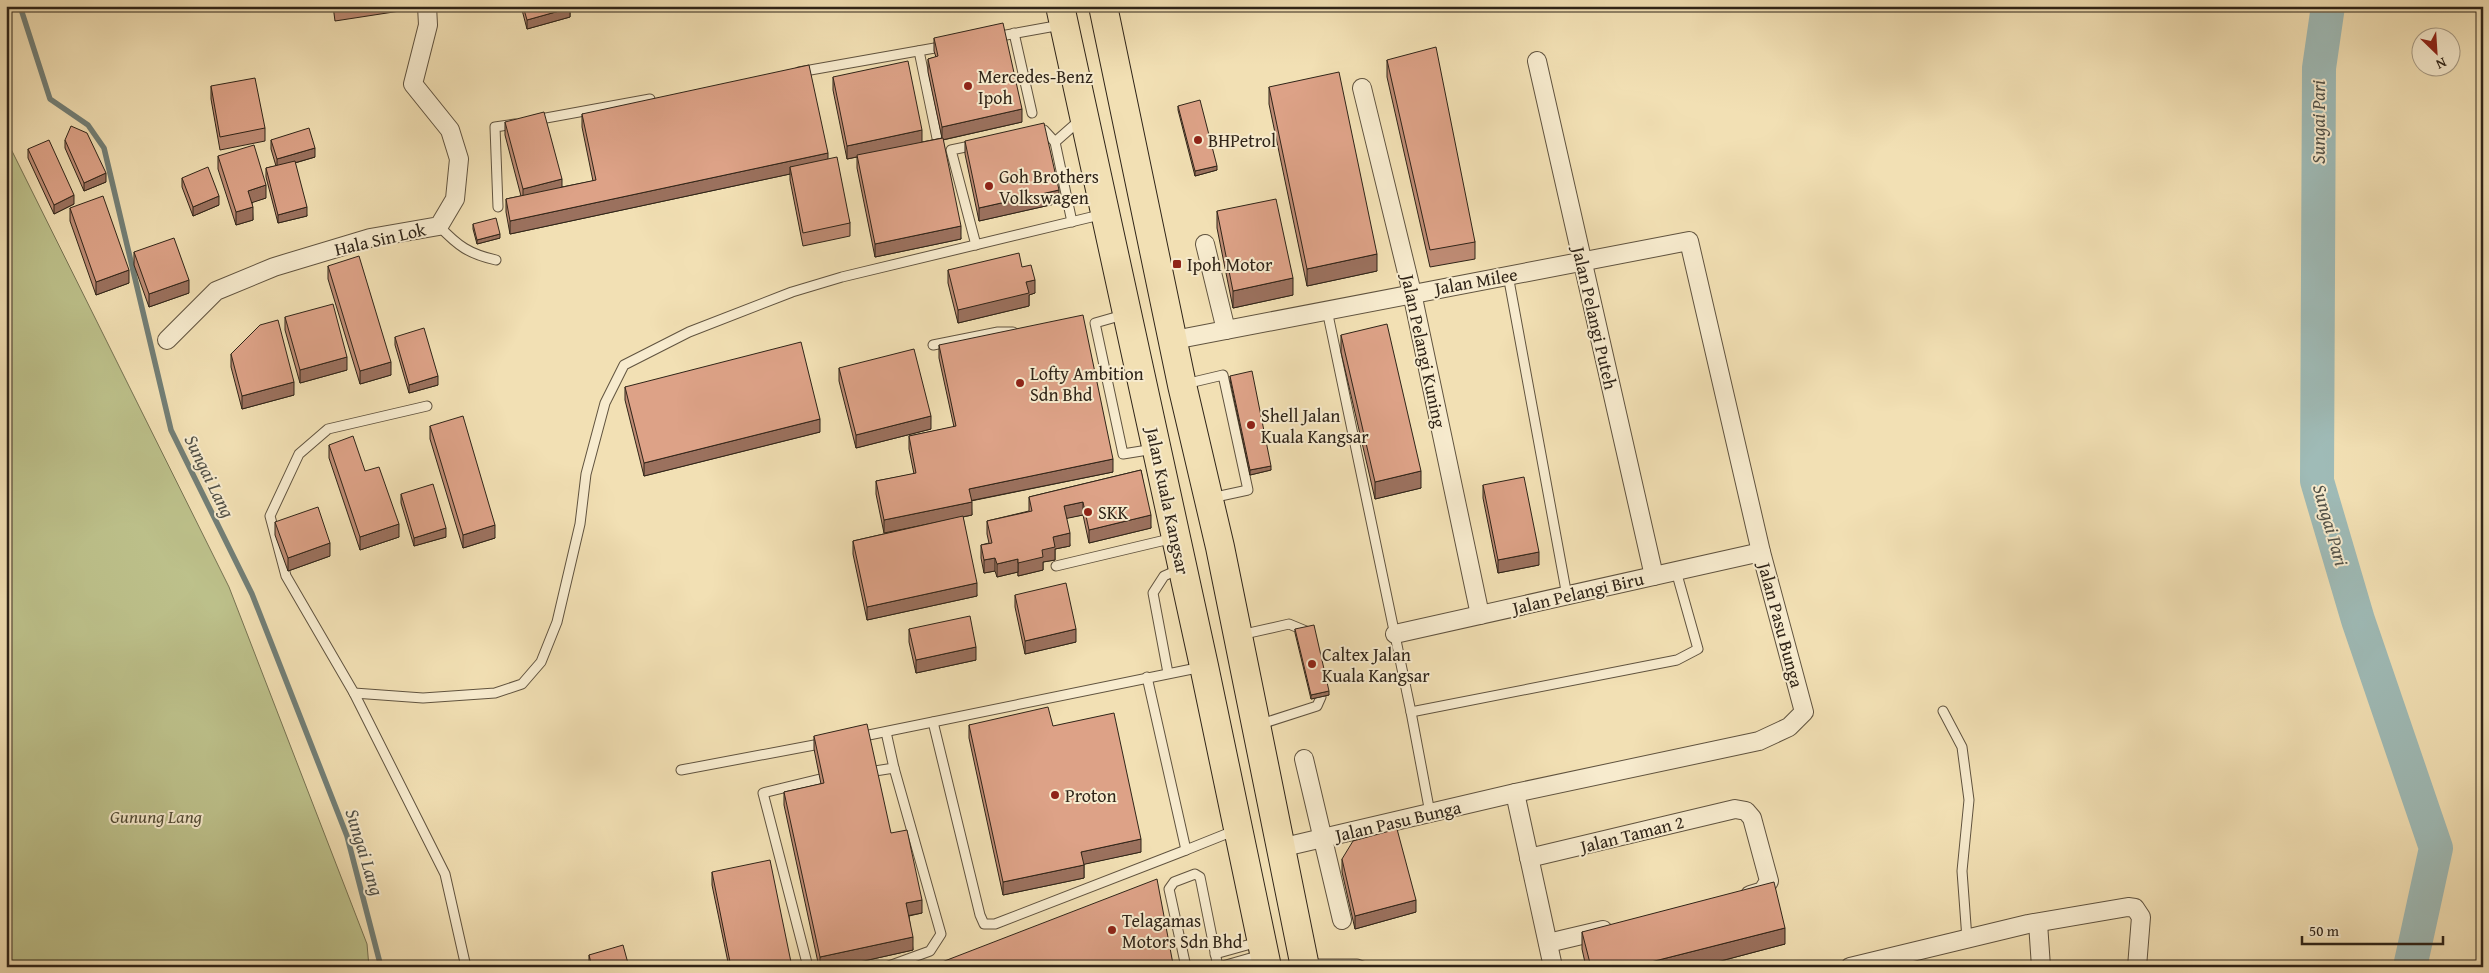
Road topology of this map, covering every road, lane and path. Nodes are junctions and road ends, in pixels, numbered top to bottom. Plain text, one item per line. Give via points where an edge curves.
1 (427, 6) edge
2 (1103, 6) edge
3 (1062, 15) edge
4 (1014, 34) junction
5 (986, 39) edge
6 (957, 44) edge
7 (919, 50) junction
8 (1537, 60) dead end
9 (794, 73) edge
10 (1362, 88) dead end
11 (659, 98) edge
12 (1032, 113) dead end
13 (1083, 117) junction
14 (1026, 134) edge
15 (988, 142) edge
16 (1055, 142) junction
17 (938, 143) edge
18 (498, 206) dead end
19 (1104, 214) junction
20 (1072, 222) junction
21 (439, 226) junction
22 (1689, 241) joint
23 (1205, 244) dead end
24 (976, 245) junction
25 (496, 260) dead end
26 (1582, 261) junction
27 (1508, 275) junction
28 (1412, 293) junction
29 (1327, 310) junction
30 (1126, 315) junction
31 (1226, 330) junction
32 (1020, 333) edge
33 (167, 340) dead end
34 (1174, 340) junction
35 (933, 344) dead end
36 (1182, 385) junction
37 (427, 406) dead end
38 (1156, 449) junction
39 (1207, 499) junction
40 (1176, 538) junction
41 (1761, 552) junction
42 (1056, 566) dead end
43 (1182, 568) junction
44 (1676, 571) junction
45 (1654, 576) junction
46 (1567, 596) junction
47 (1480, 615) junction
48 (1306, 631) edge
49 (1395, 634) junction
50 (1237, 635) junction
51 (1204, 666) junction
52 (1168, 673) junction
53 (1147, 677) junction
54 (354, 693) junction
55 (1321, 697) edge
56 (1943, 711) dead end
57 (1411, 712) junction
58 (933, 722) junction
59 (1256, 726) junction
60 (886, 732) junction
61 (847, 739) edge
62 (837, 741) edge
63 (1304, 759) dead end
64 (894, 768) junction
65 (681, 770) dead end
66 (875, 771) edge
67 (820, 780) edge
68 (1515, 793) junction
69 (1430, 813) junction
70 (1238, 829) junction
71 (1322, 838) junction
72 (1280, 848) junction
73 (1186, 850) junction
74 (1529, 858) junction
75 (1735, 898) edge
76 (1342, 920) dead end
77 (2038, 923) junction
78 (1623, 925) edge
79 (1967, 939) junction
80 (1548, 943) junction
81 (1215, 954) junction
82 (1264, 954) edge
83 (1305, 965) edge
84 (466, 967) edge
85 (808, 967) edge
86 (886, 967) edge
87 (1186, 967) edge
88 (1218, 967) edge
89 (1365, 967) edge
90 (1553, 967) edge
91 (1850, 967) edge
92 (2041, 967) edge
93 (2137, 967) edge

1 - 21 street, Hala Sin Lok via 428,25 413,84 450,130 460,159 455,199
2 - 34 highway
3 - 4 lane
3 - 13 highway, Jalan Kuala Kangsar
4 - 5 lane
4 - 12 lane
6 - 7 lane
7 - 9 lane
7 - 17 lane
8 - 26 street, Jalan Pelangi Puteh
10 - 28 street, Jalan Pelangi Kuning
11 - 18 lane via 495,127
13 - 16 lane
13 - 19 highway, Jalan Kuala Kangsar
14 - 16 lane via 1044,130
15 - 24 lane via 952,150
16 - 20 lane
19 - 20 lane
19 - 30 highway, Jalan Kuala Kangsar
20 - 24 lane
21 - 25 lane via 454,242 475,256
21 - 33 street, Hala Sin Lok via 370,238 274,268 216,291
22 - 26 street, Jalan Milee
22 - 41 street, Jalan Pasu Bunga
23 - 31 street
24 - 54 lane via 792,292 689,332 624,365 605,403 586,474 580,524 557,622 541,662 522,684 495,693 424,698
26 - 27 street, Jalan Milee
26 - 45 street, Jalan Pelangi Puteh
27 - 28 street, Jalan Milee
27 - 46 lane
28 - 29 street, Jalan Milee
28 - 47 street, Jalan Pelangi Kuning
29 - 31 street, Jalan Milee
29 - 49 lane
30 - 38 highway, Jalan Kuala Kangsar
30 - 38 lane via 1090,324 1123,454
31 - 34 street, Jalan Milee
32 - 35 lane via 998,332
34 - 36 highway
36 - 39 highway
36 - 39 lane via 1223,375 1248,490
37 - 54 lane via 328,429 299,454 270,516 286,576
38 - 40 highway, Jalan Kuala Kangsar
39 - 50 highway
40 - 42 lane
40 - 43 highway, Jalan Kuala Kangsar
41 - 44 street, Jalan Pelangi Biru
41 - 68 street, Jalan Pasu Bunga via 1804,712 1789,727 1759,741
43 - 51 highway, Jalan Kuala Kangsar
43 - 52 lane via 1164,576 1153,594
44 - 45 street, Jalan Pelangi Biru
44 - 57 lane via 1698,649 1687,656
45 - 46 street, Jalan Pelangi Biru
46 - 47 street, Jalan Pelangi Biru
47 - 49 street, Jalan Pelangi Biru
48 - 50 lane via 1289,624
49 - 57 lane
50 - 59 highway
51 - 52 lane
51 - 70 highway, Jalan Kuala Kangsar
52 - 53 lane
53 - 58 lane
53 - 73 lane
54 - 84 lane via 445,874
55 - 59 lane via 1317,706
56 - 79 lane via 1962,747 1969,800 1962,872
57 - 69 lane
58 - 60 lane
58 - 73 lane via 984,924 994,924
59 - 72 highway
60 - 61 lane
60 - 64 lane
62 - 65 lane
63 - 71 street
64 - 66 lane
64 - 86 lane via 940,934 930,951
67 - 85 lane via 763,793
68 - 69 street, Jalan Pasu Bunga
68 - 74 street
69 - 71 street, Jalan Pasu Bunga
70 - 73 lane
70 - 82 highway, Jalan Kuala Kangsar
71 - 72 street, Jalan Pasu Bunga
71 - 76 street
72 - 83 highway
74 - 75 street, Jalan Taman 2 via 1735,809 1746,811 1752,818 1769,880 1764,892
74 - 80 street
77 - 79 street
77 - 92 street
77 - 93 street via 2128,906 2135,908 2141,917
78 - 80 street
79 - 91 street
80 - 90 street
81 - 82 lane
81 - 87 lane via 1200,877 1195,874 1174,882 1168,888
81 - 88 lane
82 - 88 lane
83 - 89 lane via 1358,964

